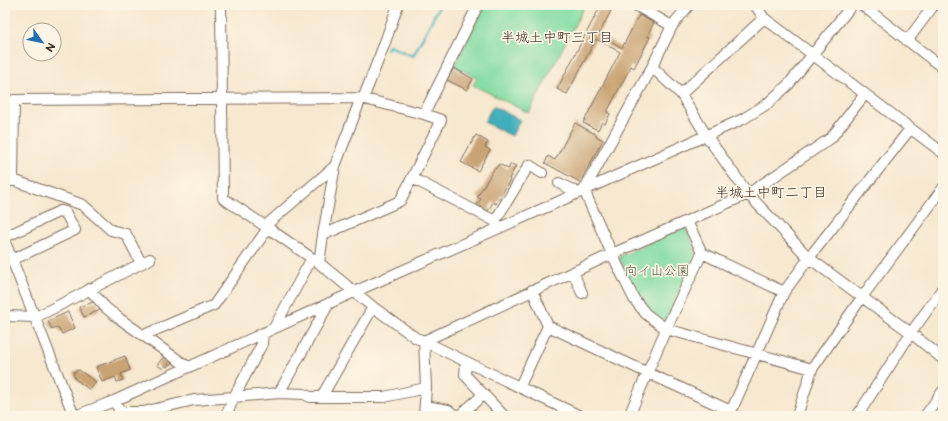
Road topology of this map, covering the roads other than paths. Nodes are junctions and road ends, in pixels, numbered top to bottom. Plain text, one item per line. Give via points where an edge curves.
1 (221, 5) edge
2 (398, 5) edge
3 (478, 5) edge
4 (635, 5) edge
5 (688, 5) edge
6 (755, 5) edge
7 (852, 5) edge
8 (862, 5) edge
9 (934, 5) edge
10 (764, 18) junction
11 (672, 26) junction
12 (907, 41) junction
13 (813, 55) junction
14 (652, 67) junction
15 (943, 68) edge
16 (681, 94) junction
17 (865, 94) junction
18 (221, 99) junction
19 (362, 99) junction
20 (424, 114) junction
21 (910, 129) junction
22 (706, 135) junction
23 (943, 153) edge
24 (335, 166) junction
25 (542, 173) dead end
26 (412, 178) junction
27 (9, 182) edge
28 (559, 183) dead end
29 (943, 188) edge
30 (581, 191) junction
31 (748, 194) junction
32 (687, 222) junction
33 (496, 225) junction
34 (267, 227) junction
35 (323, 235) junction
36 (5, 237) edge
37 (5, 242) edge
38 (702, 253) junction
39 (612, 254) junction
40 (809, 258) junction
41 (12, 260) junction
42 (316, 261) junction
43 (573, 272) junction
44 (943, 288) edge
45 (90, 289) junction
46 (532, 290) junction
47 (354, 292) junction
48 (784, 292) junction
49 (582, 293) dead end
50 (862, 297) junction
51 (330, 303) junction
52 (373, 307) junction
53 (5, 316) edge
54 (36, 317) junction
55 (548, 326) junction
56 (274, 328) junction
57 (666, 329) junction
58 (263, 333) junction
59 (911, 333) junction
60 (144, 335) junction
61 (424, 341) junction
62 (757, 353) junction
63 (943, 359) edge
64 (466, 362) junction
65 (188, 367) junction
66 (812, 368) junction
67 (648, 374) junction
68 (520, 386) junction
69 (426, 388) junction
70 (943, 391) edge
71 (279, 394) junction
72 (484, 394) junction
73 (322, 396) junction
74 (234, 397) junction
75 (114, 401) junction
76 (424, 411) edge
77 (730, 413) edge
78 (142, 414) edge
79 (74, 416) edge
80 (226, 416) edge
81 (458, 416) edge
82 (504, 416) edge
83 (580, 416) edge
84 (629, 416) edge
85 (797, 416) edge
86 (857, 416) edge
87 (925, 416) edge

1 - 18 street
2 - 19 street
3 - 20 street
4 - 11 street
5 - 11 street
6 - 10 street
7 - 13 street
8 - 12 street
9 - 12 street
10 - 13 street
10 - 16 street
11 - 14 street
12 - 15 street
13 - 17 street
13 - 22 street via 789,84 767,104
14 - 16 street
14 - 30 street
16 - 22 street
17 - 21 street
17 - 31 street via 831,138
18 - 19 street
18 - 27 street via 14,100
18 - 34 street via 223,198
19 - 20 street
19 - 24 street
20 - 26 street via 441,120
21 - 23 street
21 - 40 street
22 - 30 street
22 - 31 street
24 - 34 street
24 - 35 street
25 - 33 street via 529,165
26 - 33 street
26 - 35 street via 400,201
27 - 45 street via 83,205 111,230 126,234 145,261
28 - 30 street
29 - 50 street
30 - 33 street
30 - 39 street
31 - 32 street
31 - 40 street
32 - 38 street
32 - 39 street
33 - 47 street
34 - 42 street
34 - 60 street via 214,305
35 - 42 street
36 - 41 street via 60,211 65,212 75,230
37 - 41 street
38 - 48 street
38 - 57 street
39 - 43 street
39 - 57 street via 634,299 646,314
40 - 48 street
40 - 50 street
41 - 54 street
42 - 47 street
42 - 56 street
43 - 46 street
43 - 49 street
44 - 59 street
45 - 54 street
45 - 60 street via 106,308
46 - 55 street
46 - 61 street
47 - 51 street
47 - 52 street
48 - 62 street
50 - 59 street
50 - 66 street
51 - 56 street
51 - 71 street
52 - 61 street
52 - 73 street
53 - 54 street
54 - 79 street
55 - 67 street
55 - 68 street
56 - 58 street
57 - 62 street
57 - 67 street
58 - 65 street
58 - 74 street via 262,344
59 - 63 street
59 - 86 street
60 - 65 street
61 - 64 street
61 - 69 street
62 - 66 street
62 - 77 street
64 - 68 street
64 - 72 street via 464,375
65 - 75 street
66 - 85 street
67 - 77 street
67 - 84 street
68 - 83 street
69 - 73 street via 384,397
69 - 76 street
70 - 87 street
71 - 73 street
71 - 74 street
72 - 81 street
72 - 82 street
74 - 78 street via 194,400
74 - 80 street
75 - 78 street via 120,411
75 - 79 street
76 - 81 street via 448,410

